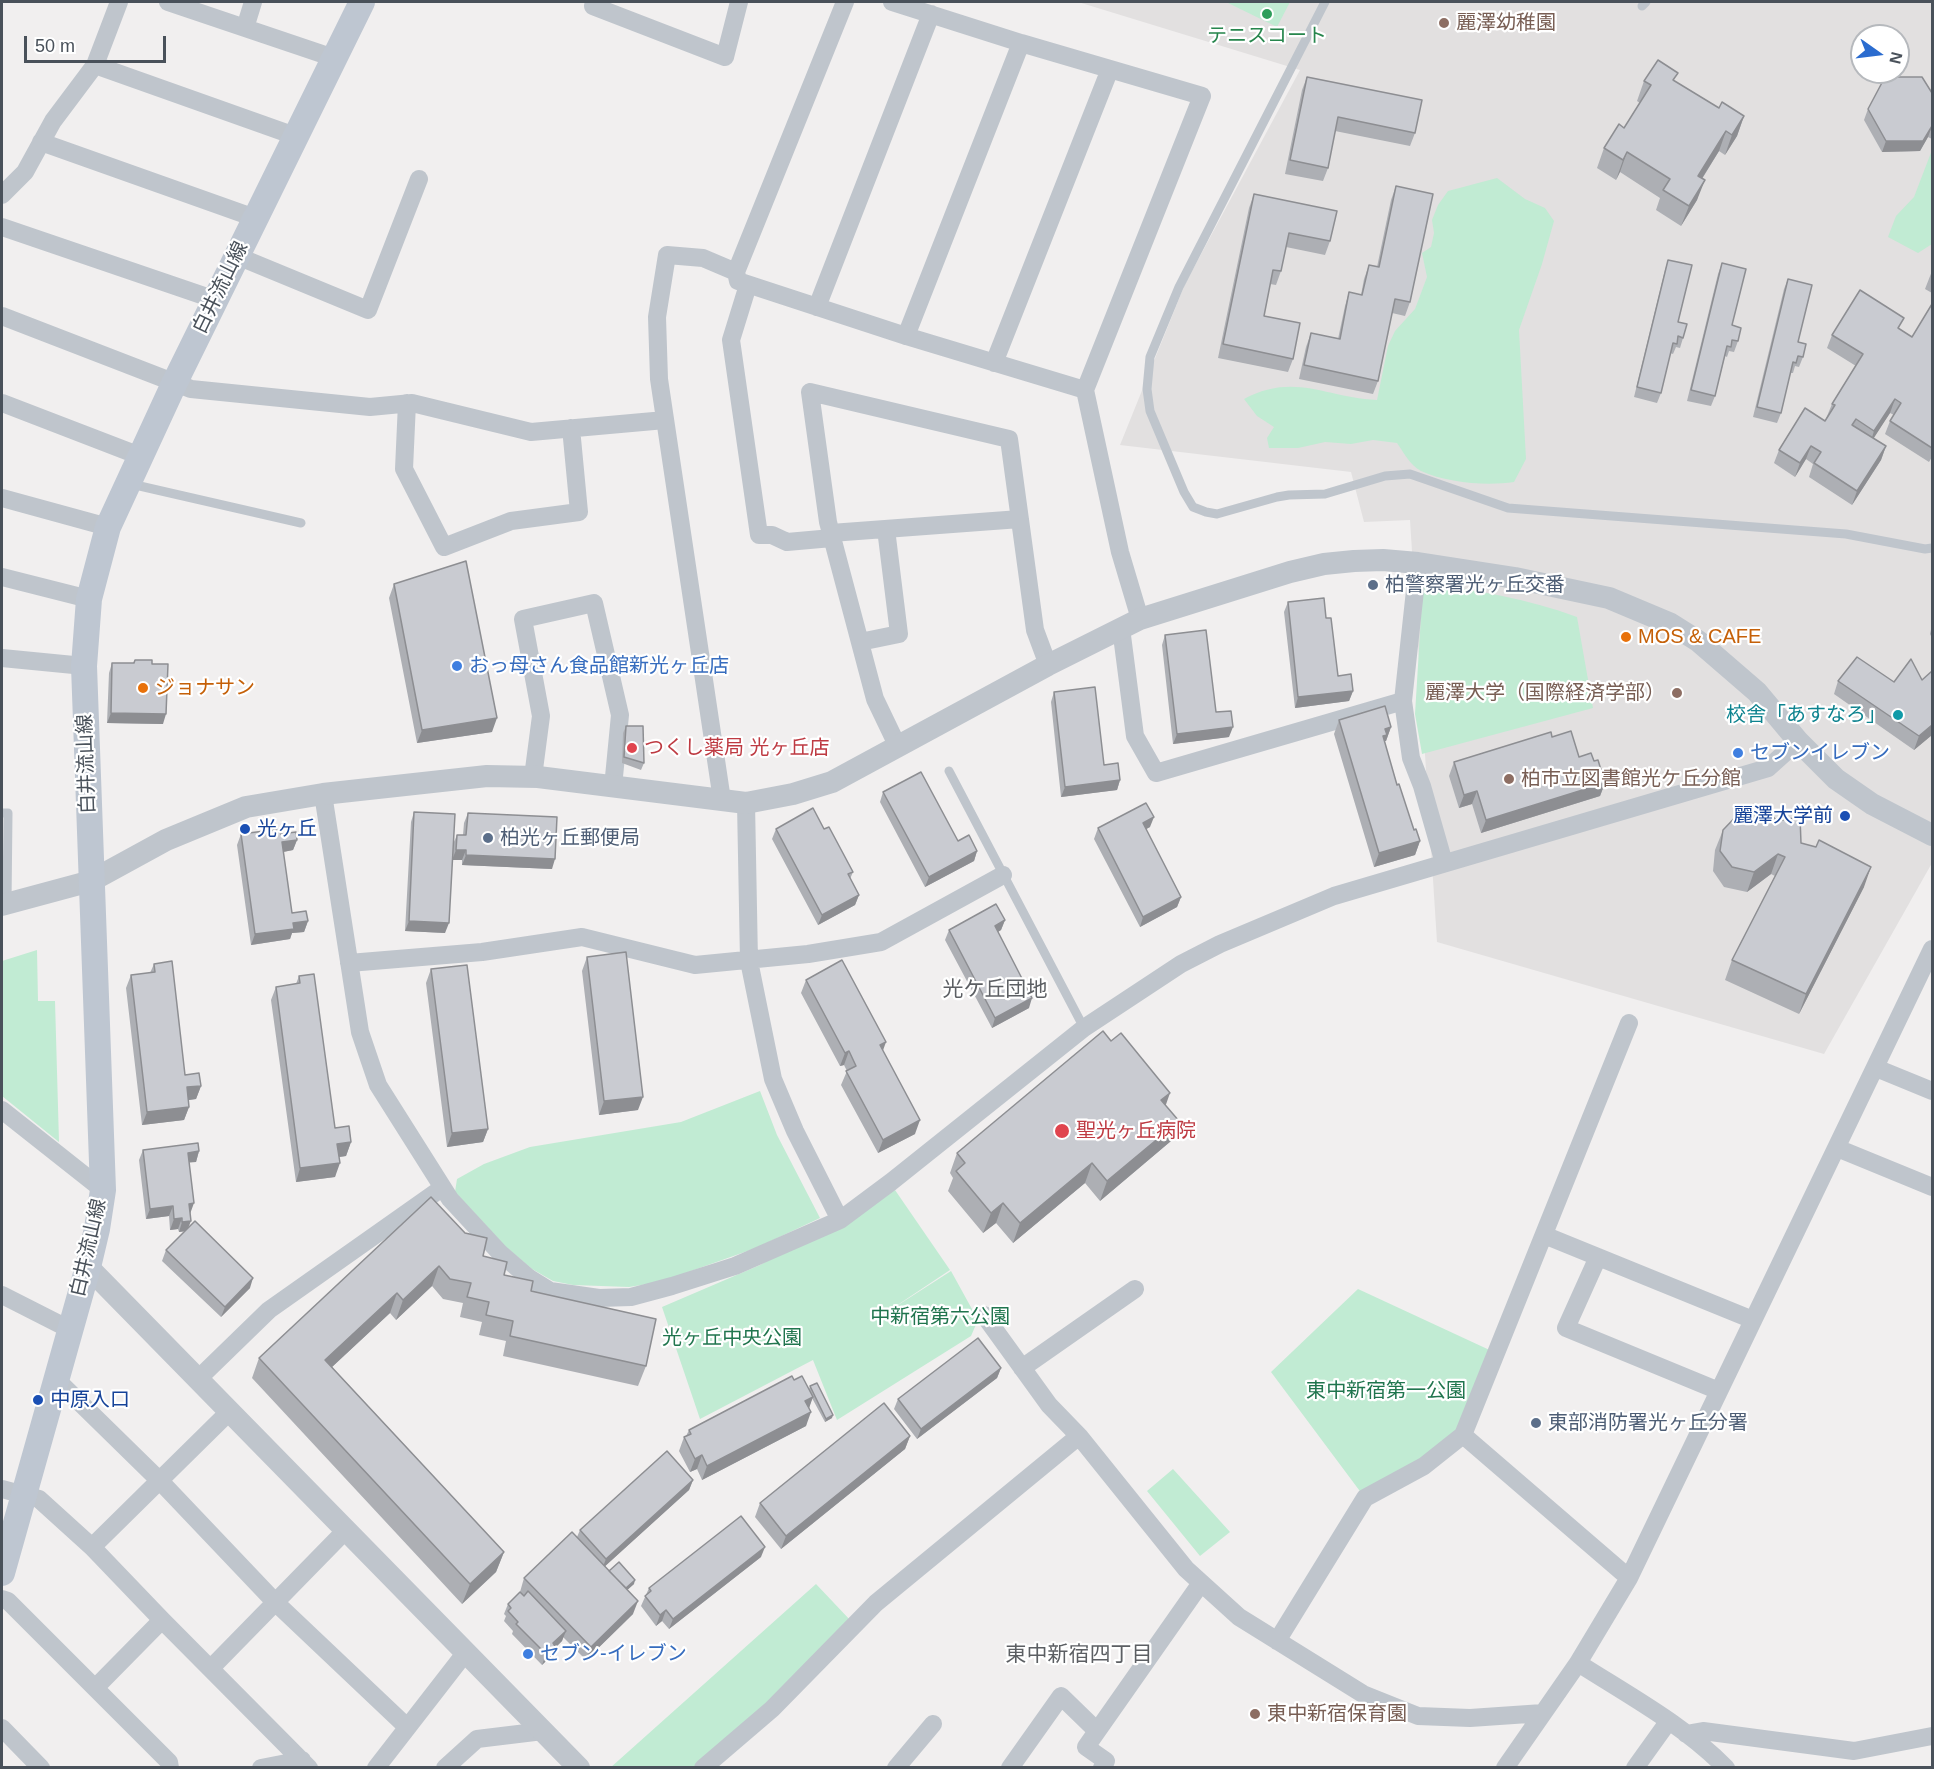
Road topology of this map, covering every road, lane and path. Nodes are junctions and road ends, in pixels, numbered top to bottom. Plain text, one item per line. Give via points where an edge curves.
1 (119, 2) edge
2 (171, 2) edge
3 (253, 2) edge
4 (362, 2) edge
5 (594, 2) edge
6 (739, 2) edge
7 (845, 2) edge
8 (892, 2) edge
9 (1325, 2) edge
10 (931, 14) junction
11 (245, 28) junction
12 (1021, 43) junction
13 (334, 58) junction
14 (95, 65) junction
15 (1110, 69) junction
16 (296, 136) junction
17 (41, 142) junction
18 (419, 179) dead end
19 (2, 195) edge
20 (255, 218) junction
21 (2, 226) edge
22 (237, 256) junction
23 (742, 278) junction
24 (216, 300) junction
25 (817, 307) junction
26 (2, 316) edge
27 (906, 336) junction
28 (994, 363) junction
29 (174, 384) junction
30 (1085, 390) junction
31 (2, 403) edge
32 (407, 403) junction
33 (665, 420) junction
34 (571, 428) junction
35 (140, 456) junction
36 (129, 483) junction
37 (2, 498) edge
38 (1020, 519) junction
39 (301, 523) dead end
40 (108, 527) junction
41 (886, 529) junction
42 (831, 535) junction
43 (1932, 548) edge
44 (1418, 563) junction
45 (2, 577) edge
46 (89, 599) junction
47 (1131, 624) junction
48 (860, 642) junction
49 (2, 658) edge
50 (1048, 665) junction
51 (84, 666) junction
52 (1403, 701) junction
53 (1798, 741) junction
54 (898, 747) junction
55 (949, 771) dead end
56 (533, 777) junction
57 (613, 787) junction
58 (323, 794) junction
59 (722, 800) junction
60 (746, 803) junction
61 (2, 813) edge
62 (1932, 835) edge
63 (1444, 863) junction
64 (1003, 875) junction
65 (91, 881) junction
66 (4, 904) edge
67 (1932, 949) edge
68 (749, 961) junction
69 (350, 963) junction
70 (1629, 1023) dead end
71 (1084, 1028) junction
72 (1876, 1068) junction
73 (1932, 1091) edge
74 (2, 1110) edge
75 (1837, 1148) junction
76 (1932, 1187) edge
77 (442, 1188) junction
78 (103, 1190) junction
79 (840, 1220) junction
80 (1544, 1234) junction
81 (1598, 1257) junction
82 (88, 1267) junction
83 (1135, 1290) dead end
84 (2, 1294) edge
85 (984, 1315) dead end
86 (1754, 1320) junction
87 (69, 1329) junction
88 (1022, 1368) junction
89 (198, 1379) junction
90 (54, 1383) junction
91 (1719, 1391) junction
92 (230, 1411) junction
93 (1463, 1435) junction
94 (1079, 1436) junction
95 (160, 1481) junction
96 (12, 1492) edge
97 (346, 1530) junction
98 (92, 1547) junction
99 (2, 1573) edge
100 (1629, 1578) junction
101 (1201, 1583) junction
102 (2, 1599) edge
103 (275, 1602) junction
104 (162, 1620) junction
105 (1277, 1641) junction
106 (466, 1652) junction
107 (1578, 1663) junction
108 (211, 1668) junction
109 (96, 1688) junction
110 (1543, 1713) junction
111 (1668, 1722) junction
112 (933, 1724) dead end
113 (407, 1727) junction
114 (2, 1728) edge
115 (543, 1731) junction
116 (1097, 1731) junction
117 (1686, 1734) junction
118 (1932, 1736) edge
119 (306, 1764) edge
120 (41, 1767) edge
121 (170, 1767) edge
122 (261, 1767) edge
123 (376, 1767) edge
124 (445, 1767) edge
125 (579, 1767) edge
126 (703, 1767) edge
127 (896, 1767) edge
128 (1010, 1767) edge
129 (1102, 1767) edge
130 (1505, 1767) edge
131 (1635, 1767) edge
132 (1726, 1767) edge

1 - 14 street
2 - 11 street
3 - 11 street
4 - 13 main road, 白井流山線
5 - 6 street via 592,6 725,57
7 - 23 street
8 - 10 street
9 - 43 lane via 1179,287 1150,357 1150,411 1193,507 1217,514 1277,497 1325,494 1385,476 1410,474 1508,507 1846,534
10 - 12 street
10 - 25 street
11 - 13 street
12 - 15 street
12 - 27 street
13 - 16 main road, 白井流山線
14 - 16 street
14 - 17 street
15 - 28 street
15 - 30 street via 1202,96
16 - 20 main road, 白井流山線
17 - 19 street via 25,172
17 - 20 street
18 - 22 street via 368,310
20 - 22 main road, 白井流山線
21 - 24 street
22 - 24 main road, 白井流山線
23 - 25 street
23 - 33 street via 703,258 667,255 657,317
23 - 42 street via 731,340 759,535 772,534 787,542
24 - 29 main road, 白井流山線
25 - 27 street
26 - 29 street
27 - 28 street
28 - 30 street
29 - 32 street via 191,390 370,407
29 - 35 main road, 白井流山線
30 - 47 street via 1120,552
31 - 35 street
32 - 34 street via 531,432
32 - 34 street via 404,469 444,548 511,521 579,512
33 - 34 street
33 - 59 street
35 - 36 main road, 白井流山線
36 - 39 lane
36 - 40 main road, 白井流山線
37 - 40 street
38 - 41 street
38 - 42 street via 1009,439 810,392
38 - 50 street via 1035,630
40 - 46 main road, 白井流山線
41 - 42 street
41 - 48 street via 899,634
42 - 48 street
44 - 47 street via 1324,564
44 - 52 street
44 - 53 street via 1609,598 1651,615 1698,641 1737,674
45 - 46 street
46 - 51 main road, 白井流山線
47 - 50 street
47 - 52 street via 1135,735 1156,773
48 - 54 street via 875,699
49 - 51 street
50 - 54 street
51 - 65 main road, 白井流山線
52 - 63 street via 1411,758
53 - 62 street via 1852,791
53 - 63 street via 1768,768
54 - 60 street via 832,782
55 - 64 lane
56 - 57 street
56 - 57 street via 541,716 523,619 594,603 620,716
56 - 58 street via 487,777
57 - 59 street
58 - 65 street via 246,807 166,840
58 - 69 street
59 - 60 street
60 - 68 street
61 - 66 lane via 8,813
63 - 71 street via 1334,896 1220,944 1180,964
64 - 68 street via 881,942
64 - 71 lane
65 - 66 street
65 - 78 main road, 白井流山線
67 - 72 street
68 - 69 street via 695,965 582,937 482,952
68 - 79 street via 773,1079
69 - 77 street via 360,1032 378,1085
70 - 80 street
71 - 79 street
72 - 73 street
72 - 75 street
74 - 78 street
75 - 76 street
75 - 86 street
77 - 79 street via 500,1253 529,1278 550,1291 599,1298 631,1297 735,1266
77 - 89 street via 269,1310
78 - 82 main road, 白井流山線
80 - 81 street
80 - 93 street
81 - 86 street
81 - 91 street via 1566,1328
82 - 87 main road, 白井流山線
82 - 89 street
83 - 88 street
84 - 87 street
85 - 88 street
86 - 91 street
87 - 90 main road, 白井流山線
88 - 94 street via 1049,1405
89 - 92 street
90 - 95 street via 63,1386
90 - 96 main road, 白井流山線
91 - 100 street
92 - 95 street
92 - 97 street
93 - 100 street
93 - 105 street via 1424,1466 1365,1498
94 - 101 street
94 - 126 street via 876,1603 772,1709
95 - 98 street
95 - 103 street
96 - 98 street via 39,1499
96 - 99 main road, 白井流山線
97 - 103 street
97 - 106 street
98 - 104 street
100 - 107 street
101 - 105 street via 1239,1617
101 - 116 street
102 - 109 street via 8,1600
103 - 108 street
103 - 113 street
104 - 108 street
104 - 109 street
105 - 110 street via 1363,1694 1418,1716 1470,1718
106 - 113 street
106 - 115 street
107 - 110 street
107 - 111 street
108 - 119 street
109 - 121 street
110 - 130 street
111 - 117 street
111 - 131 street
112 - 127 street
113 - 123 street
114 - 120 street
115 - 124 street via 477,1739
115 - 125 street
116 - 128 street via 1061,1696
116 - 129 street via 1086,1746 1106,1761
117 - 118 street via 1703,1731 1854,1751
117 - 132 street
119 - 122 street

